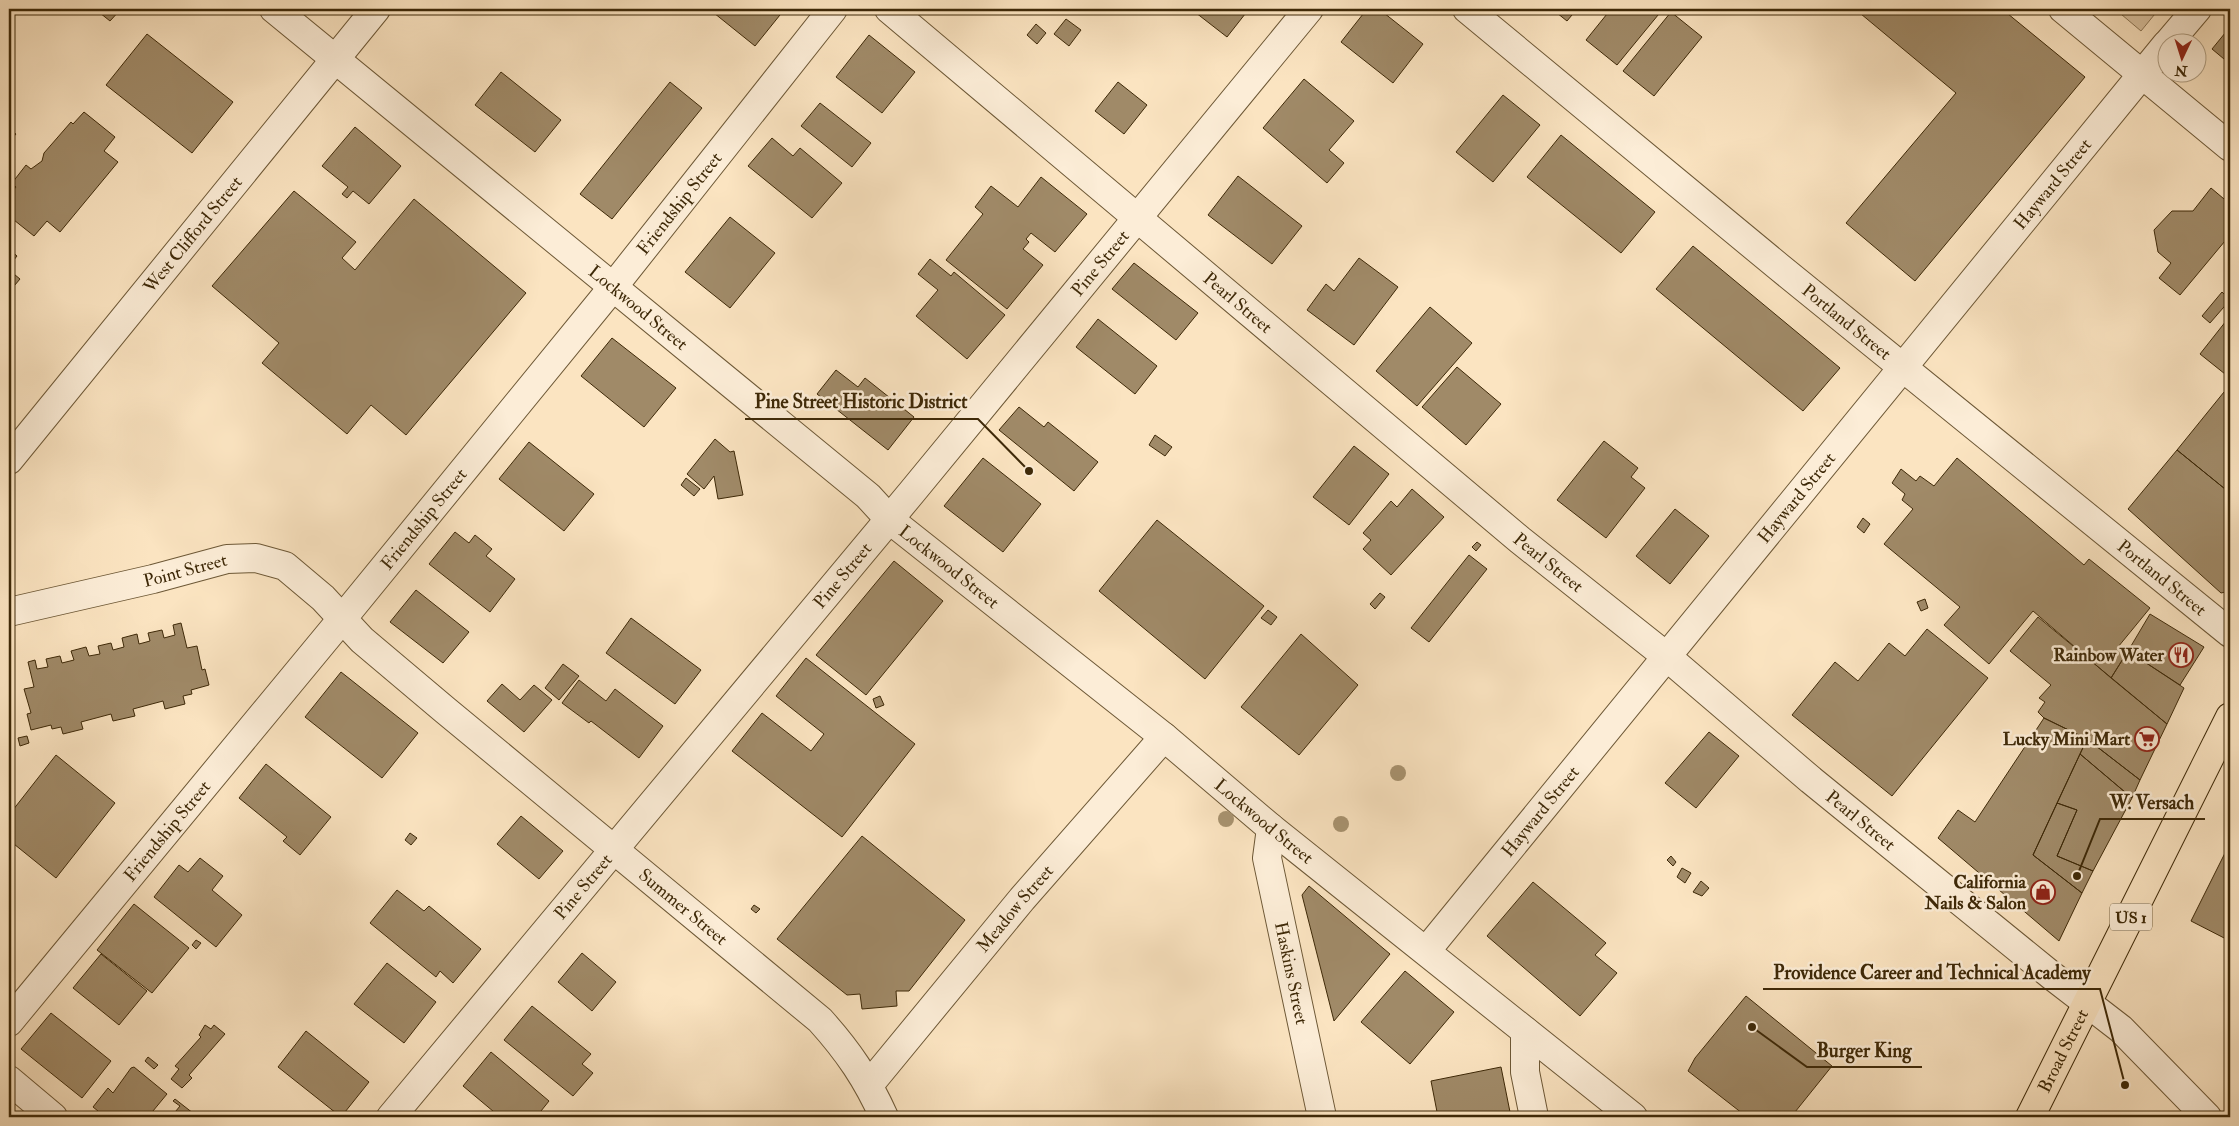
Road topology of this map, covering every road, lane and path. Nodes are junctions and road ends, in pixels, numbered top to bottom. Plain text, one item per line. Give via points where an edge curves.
1 (274, 9) edge
2 (376, 9) edge
3 (833, 9) edge
4 (889, 9) edge
5 (1309, 9) edge
6 (1467, 9) edge
7 (2063, 9) edge
8 (2197, 9) edge
9 (2177, 32) edge
10 (2156, 57) edge
11 (334, 60) junction
12 (2142, 74) junction
13 (2230, 147) edge
14 (1139, 218) junction
15 (613, 287) junction
16 (1903, 366) junction
17 (9, 460) edge
18 (890, 520) junction
19 (9, 612) edge
20 (342, 620) junction
21 (2230, 633) edge
22 (1666, 656) junction
23 (2230, 717) edge
24 (1164, 737) junction
25 (1271, 828) junction
26 (615, 851) junction
27 (1427, 950) junction
28 (2088, 1004) junction
29 (9, 1022) edge
30 (1525, 1031) junction
31 (9, 1080) edge
32 (869, 1084) junction
33 (53, 1117) edge
34 (391, 1117) edge
35 (884, 1117) edge
36 (1322, 1117) edge
37 (1534, 1117) edge
38 (1633, 1117) edge
39 (2030, 1117) edge
40 (2207, 1117) edge

1 - 11 street, Lockwood Street
2 - 11 street, West Clifford Street
3 - 15 street, Friendship Street
4 - 14 street, Pearl Street
5 - 14 street, Pine Street
6 - 16 street, Portland Street
7 - 12 street
8 - 9 street
10 - 12 street, Hayward Street
11 - 15 street, Lockwood Street
11 - 17 street, West Clifford Street
12 - 13 street
12 - 16 street, Hayward Street
14 - 18 street, Pine Street
14 - 22 street, Pearl Street via 1520,540
15 - 18 street, Lockwood Street via 868,496
15 - 20 street, Friendship Street
16 - 21 street, Portland Street
16 - 22 street, Hayward Street
18 - 24 street, Lockwood Street
18 - 26 street, Pine Street
19 - 20 street, Point Street via 227,559 256,558 285,566 323,598
20 - 26 street, Summer Street
20 - 29 street, Friendship Street
22 - 27 street, Hayward Street
22 - 28 street, Pearl Street via 1811,780
23 - 28 main road, Broad Street / US 1
24 - 25 street, Lockwood Street
24 - 32 street, Meadow Street via 1022,899
25 - 27 street, Lockwood Street
25 - 36 street, Haskins Street via 1267,858
26 - 32 street, Summer Street via 820,1020 845,1048
26 - 34 street, Pine Street
27 - 30 street, Lockwood Street
28 - 39 main road, Broad Street / US 1
28 - 40 street, Pearl Street via 2122,1029
30 - 37 street via 1525,1072
30 - 38 street, Lockwood Street
31 - 33 street
32 - 35 street, Summer Street

